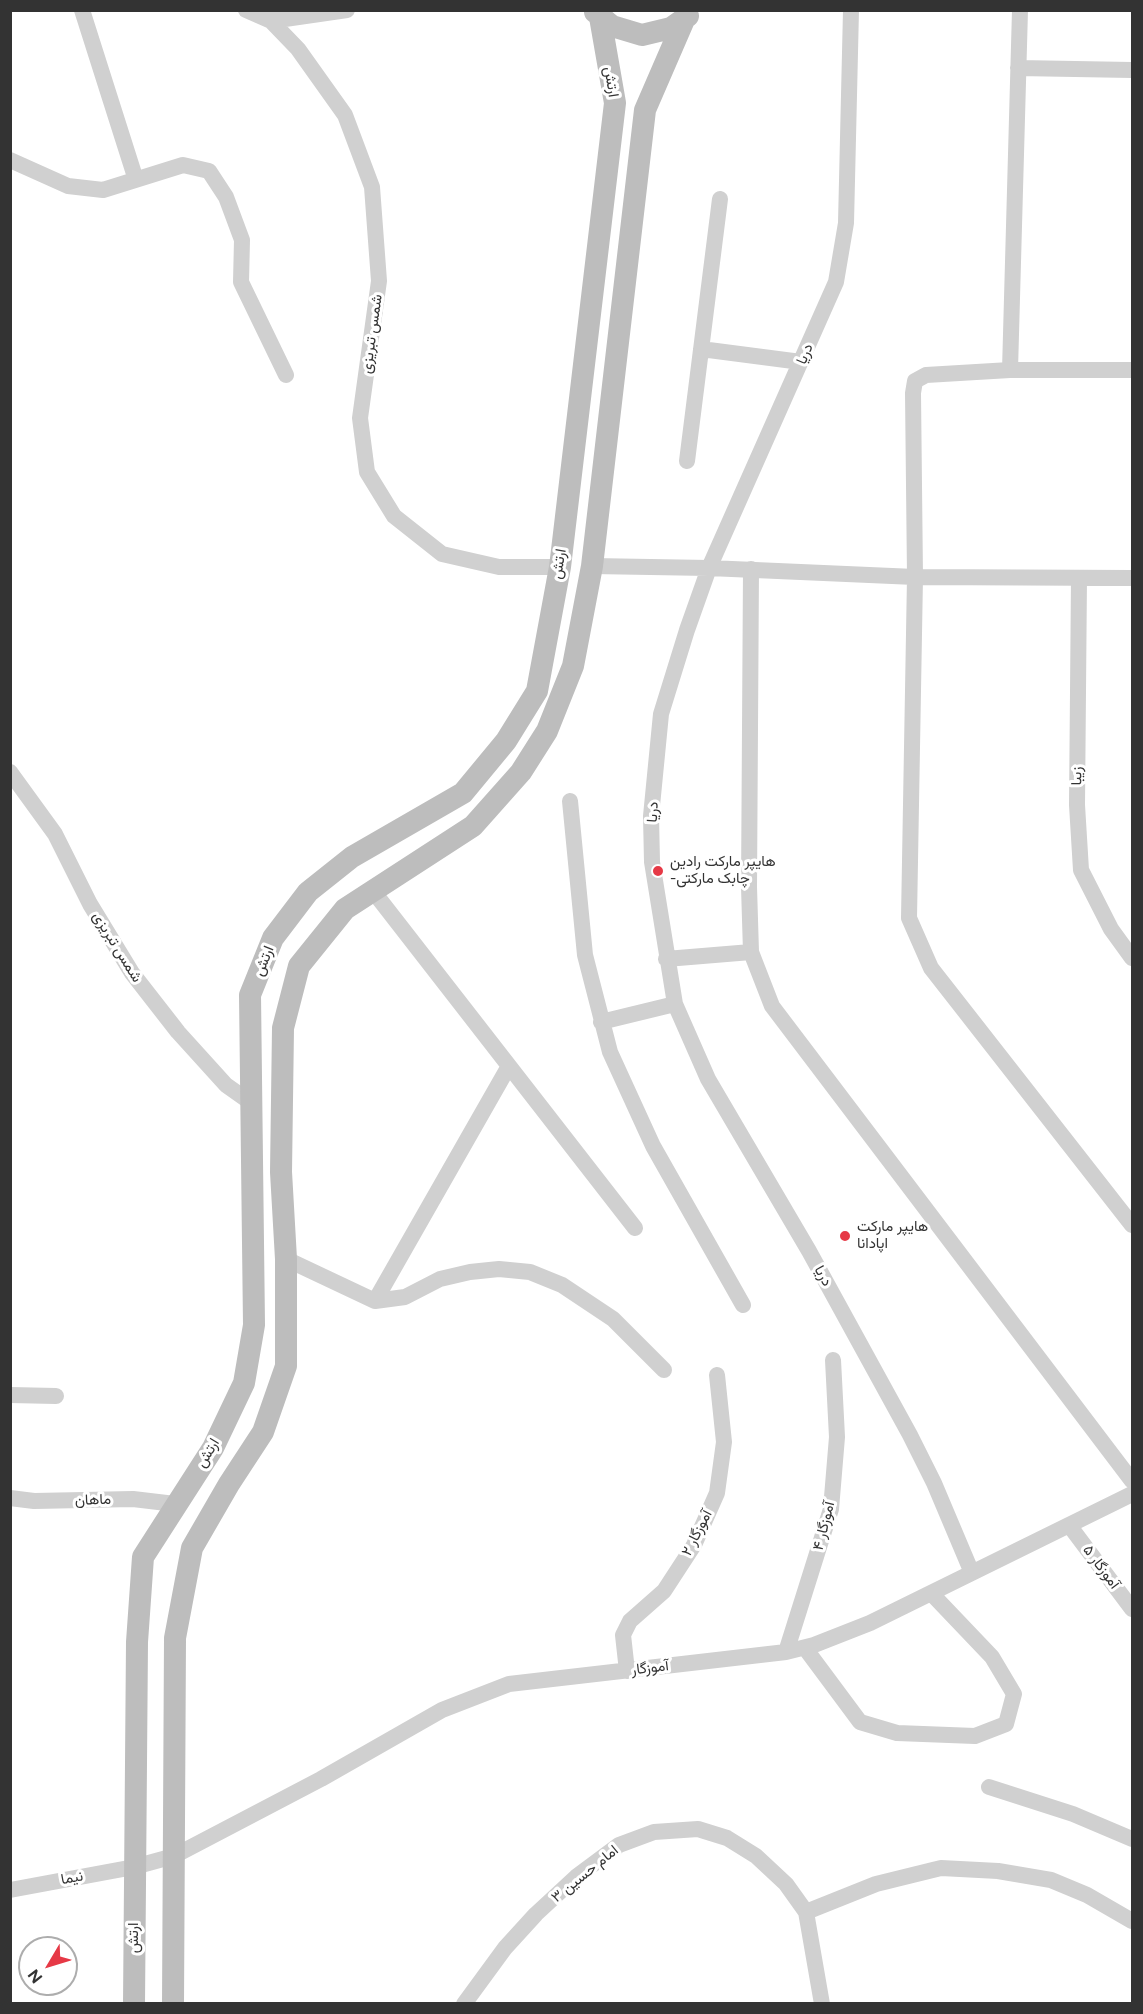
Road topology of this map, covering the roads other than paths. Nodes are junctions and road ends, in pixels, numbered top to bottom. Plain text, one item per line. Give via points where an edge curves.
1 (82, 10) edge
2 (246, 10) edge
3 (347, 10) edge
4 (851, 10) edge
5 (1020, 10) edge
6 (597, 14) edge
7 (688, 15) edge
8 (273, 16) edge
9 (1018, 68) junction
10 (1132, 70) edge
11 (10, 160) edge
12 (136, 180) junction
13 (720, 199) dead end
14 (701, 349) junction
15 (801, 362) junction
16 (1010, 370) junction
17 (1132, 370) edge
18 (286, 375) dead end
19 (687, 461) dead end
20 (592, 566) junction
21 (560, 567) junction
22 (709, 568) junction
23 (751, 570) junction
24 (915, 577) junction
25 (1079, 578) junction
26 (1132, 578) edge
27 (10, 772) edge
28 (570, 801) dead end
29 (373, 891) junction
30 (751, 952) junction
31 (1132, 958) edge
32 (666, 959) junction
33 (675, 1004) junction
34 (602, 1022) junction
35 (508, 1066) junction
36 (250, 1102) junction
37 (1132, 1225) edge
38 (635, 1228) dead end
39 (286, 1259) junction
40 (375, 1301) junction
41 (743, 1305) dead end
42 (833, 1360) dead end
43 (664, 1370) dead end
44 (717, 1375) dead end
45 (10, 1395) edge
46 (56, 1396) dead end
47 (1132, 1480) edge
48 (1132, 1494) edge
49 (10, 1498) edge
50 (175, 1504) junction
51 (1069, 1525) junction
52 (972, 1573) junction
53 (931, 1593) junction
54 (1132, 1609) edge
55 (805, 1648) junction
56 (786, 1652) junction
57 (627, 1671) junction
58 (989, 1788) dead end
59 (1132, 1839) edge
60 (174, 1856) junction
61 (134, 1867) junction
62 (10, 1890) edge
63 (806, 1912) junction
64 (1132, 1921) edge
65 (134, 2004) edge
66 (173, 2004) edge
67 (464, 2004) edge
68 (822, 2004) edge

1 - 12 street
2 - 8 street, شمس تبریزی
3 - 8 street
4 - 15 street, دریا via 846,223 836,282
5 - 9 street
6 - 7 main road via 626,32 642,35 664,31
6 - 21 main road, ارتش via 615,103
7 - 20 main road via 645,110
8 - 21 street, شمس تبریزی via 345,115 372,187 379,281 360,418 367,472 394,516 442,554 499,567
9 - 10 street
9 - 16 street
11 - 12 street via 68,186 103,190
12 - 18 street via 183,165 209,171 226,197 242,240 241,282
13 - 14 street
14 - 15 street
14 - 19 street
15 - 22 street, دریا
16 - 17 street
16 - 24 street via 926,375 915,381
20 - 22 street
20 - 29 main road via 573,666 548,731 521,772 473,826
21 - 36 main road, ارتش via 537,691 506,741 463,793 352,857 308,892 273,938 250,995
22 - 23 street
22 - 32 street, دریا via 661,714 651,816 652,862
23 - 24 street
23 - 30 street
24 - 25 street
24 - 37 street via 909,918 931,968
25 - 26 street
25 - 31 street, زیبا via 1077,805 1081,870 1111,929
27 - 36 street, شمس تبریزی via 55,834 90,904 132,973 226,1085
28 - 34 street via 585,955
29 - 35 street
29 - 39 main road via 345,909 299,966 283,1028 281,1172
30 - 32 street
30 - 47 street via 772,1006
32 - 33 street, دریا
33 - 34 street
33 - 52 street, دریا via 708,1079 910,1435
34 - 41 street via 610,1052 652,1146
35 - 38 street
35 - 40 street
36 - 50 main road, ارتش via 254,1325 244,1383 213,1448
39 - 40 street
39 - 60 main road via 286,1366 263,1432 192,1548 175,1638
40 - 43 street via 405,1297 440,1279 470,1272 530,1272 562,1285 613,1319
42 - 56 street, آموزگار ۴ via 837,1437 831,1509
44 - 57 street, آموزگار ۲ via 724,1442 717,1494 694,1545 664,1591 630,1621 623,1635
45 - 46 street
48 - 51 street, آموزگار
49 - 50 street, ماهان via 34,1502 133,1499
50 - 61 main road, ارتش via 143,1557 137,1642
51 - 52 street, آموزگار
51 - 54 street, آموزگار ۵
52 - 53 street, آموزگار
53 - 55 street, آموزگار via 870,1623
53 - 55 street via 992,1657 1014,1694 1006,1724 975,1736 897,1733 860,1722
55 - 56 street, آموزگار
56 - 57 street, آموزگار
57 - 60 street, آموزگار via 509,1684 442,1710
58 - 59 street via 1072,1814
60 - 61 street, آموزگار
60 - 66 main road
61 - 62 street, نیما
61 - 65 main road, ارتش
63 - 64 street via 876,1884 941,1868 998,1871 1051,1880
63 - 67 street, امام حسین ۳ via 786,1884 756,1856 727,1838 698,1829 654,1832 619,1845 576,1877 505,1948
63 - 68 street, امام حسین ۳

